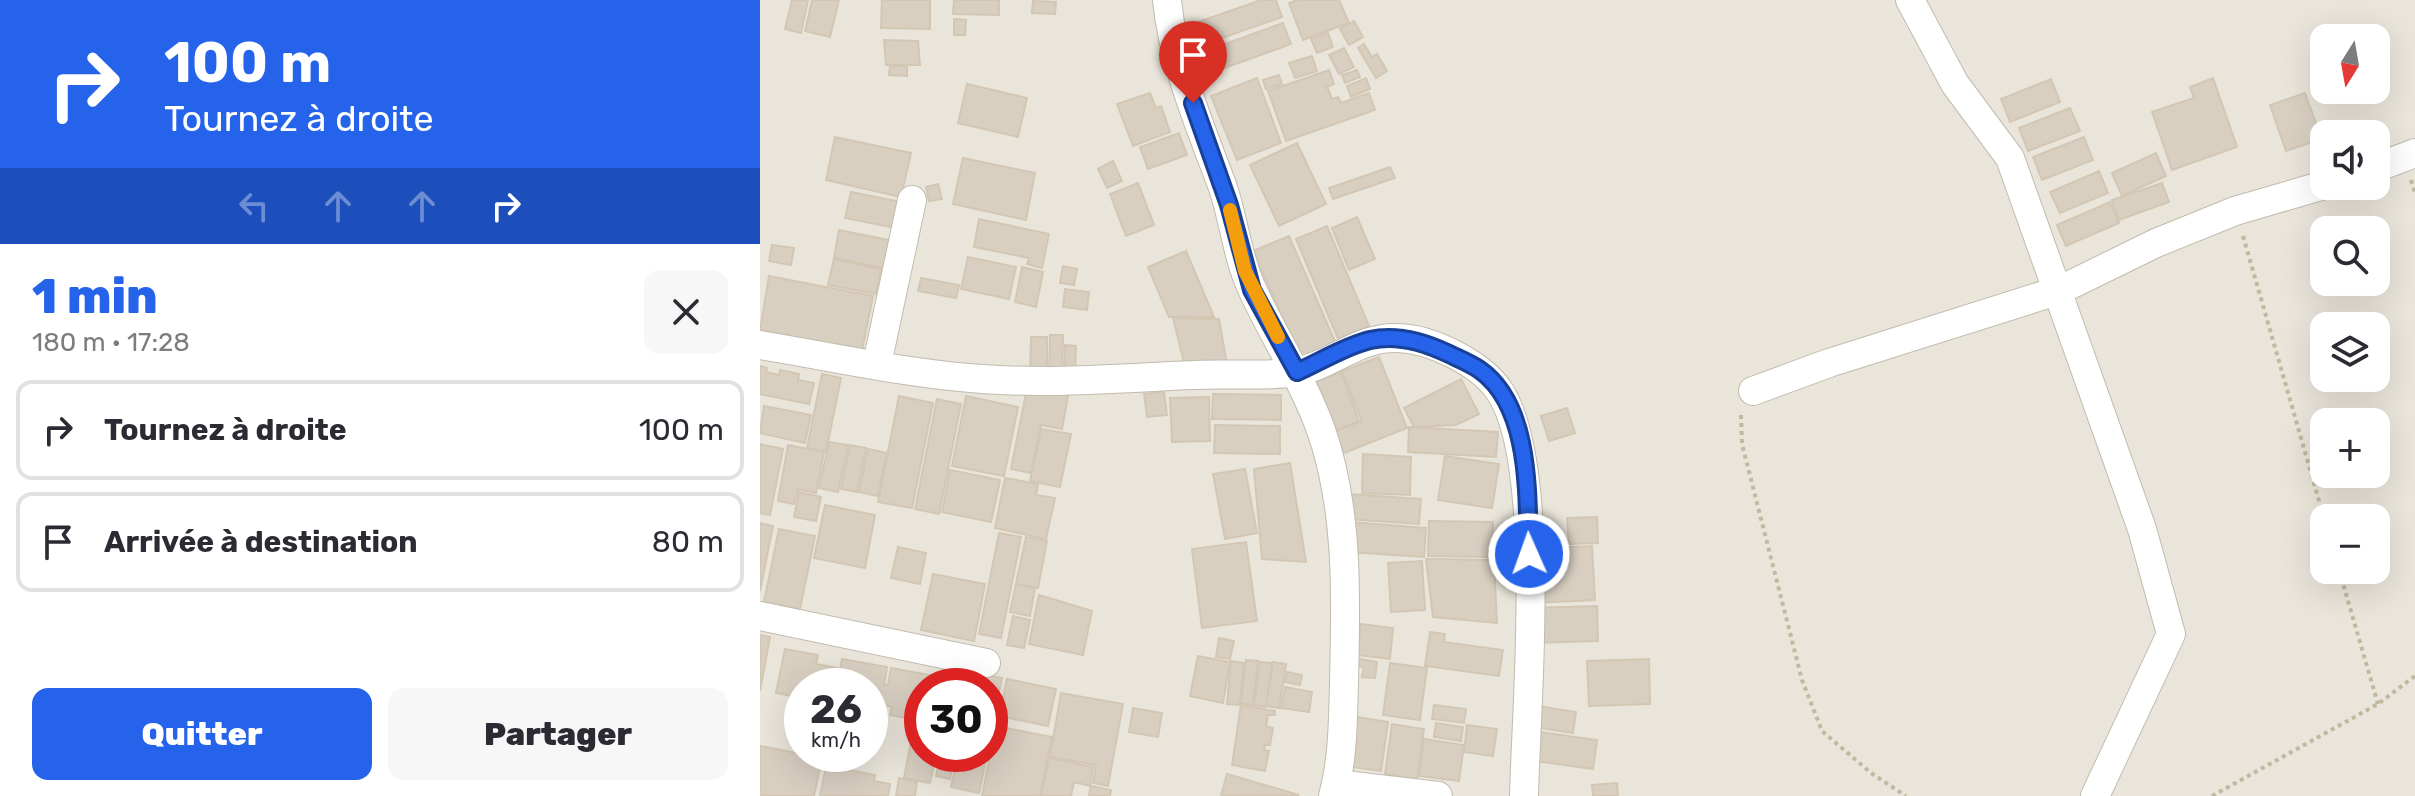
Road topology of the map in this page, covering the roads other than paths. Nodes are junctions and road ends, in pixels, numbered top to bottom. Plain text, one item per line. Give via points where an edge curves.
1 (1167, 0) edge
2 (1910, 0) edge
3 (2415, 153) edge
4 (2390, 163) edge
5 (2310, 189) edge
6 (912, 200) dead end
7 (2060, 290) junction
8 (760, 345) edge
9 (877, 364) junction
10 (1297, 372) junction
11 (1753, 391) road end
12 (760, 616) edge
13 (986, 663) dead end
14 (1334, 790) edge
15 (1438, 796) edge
16 (1524, 796) edge
17 (2095, 796) edge

1 - 10 street via 1183,73 1229,205 1245,271
2 - 7 street via 1955,84 2010,158
3 - 4 street
5 - 7 street via 2235,211
6 - 9 street
7 - 11 street
7 - 17 street via 2142,529 2171,634
8 - 9 street
9 - 10 street via 1027,382
10 - 14 street via 1322,432 1341,526 1345,641
10 - 16 street via 1369,340 1400,337 1481,370 1499,390 1520,442 1528,526
12 - 13 street
14 - 15 street

